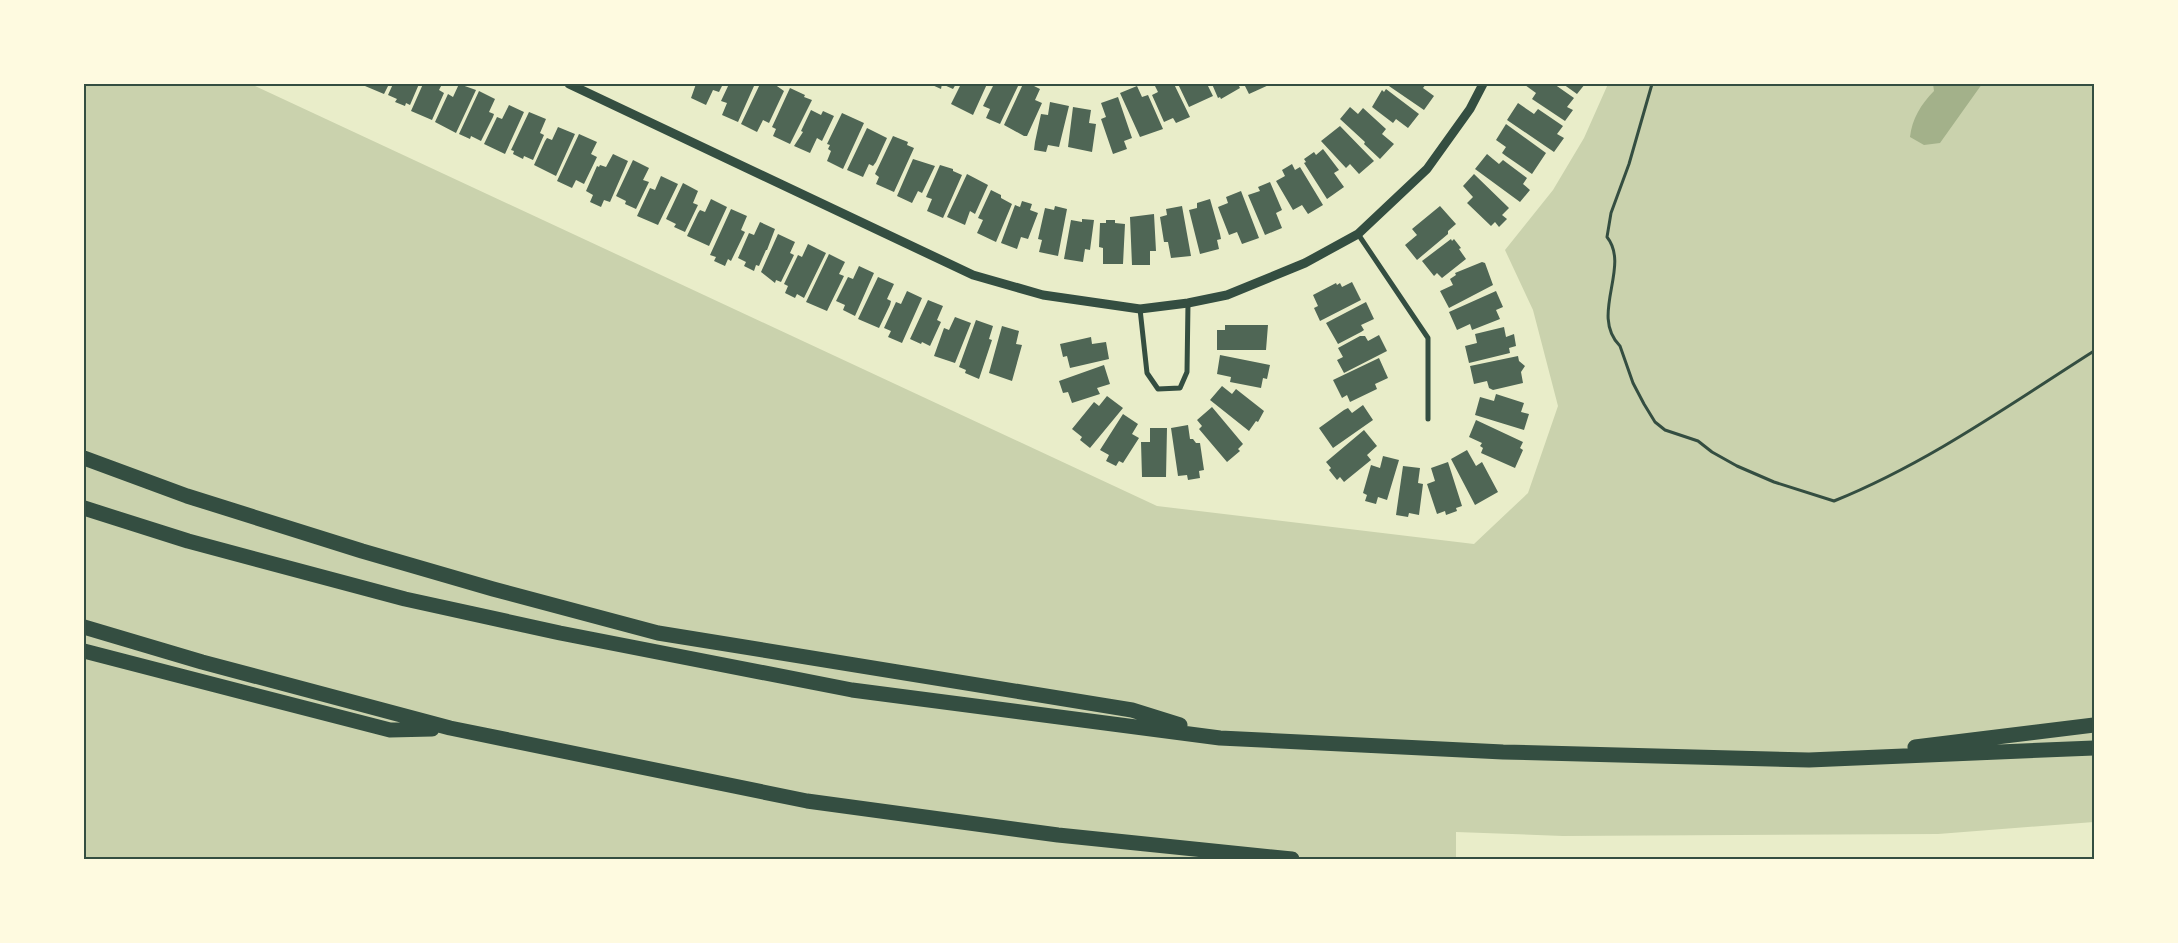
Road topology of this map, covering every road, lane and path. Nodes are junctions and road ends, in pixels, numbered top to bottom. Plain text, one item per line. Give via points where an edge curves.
1 (569, 84) edge
2 (1483, 84) edge
3 (1652, 84) edge
4 (1358, 234) junction
5 (1188, 303) junction
6 (1140, 309) junction
7 (2094, 351) edge
8 (1428, 419) dead end
9 (84, 458) edge
10 (84, 508) edge
11 (84, 627) edge
12 (84, 651) edge
13 (2094, 724) edge
14 (450, 728) junction
15 (1220, 738) junction
16 (2094, 748) edge
17 (1809, 760) junction
18 (1292, 859) edge

1 - 6 street via 973,275 1043,295
2 - 4 street via 1470,110 1428,169
3 - 7 path via 1611,212 1606,238 1613,246 1615,267 1608,309 1610,329 1620,346 1633,383 1655,422 1665,430 1698,441 1737,466 1774,482 1834,501 1901,472 1974,430
4 - 5 street via 1305,264 1227,295
4 - 8 street via 1428,338
5 - 6 street
5 - 6 street via 1187,372 1180,388 1158,389 1147,373
9 - 15 highway via 186,496 362,551 658,633 1132,710
10 - 15 highway via 188,541 405,599 560,633 852,690
11 - 14 highway
12 - 14 highway via 390,730
13 - 17 highway
14 - 18 highway via 807,801 1058,835
15 - 17 highway via 1512,752
16 - 17 highway

